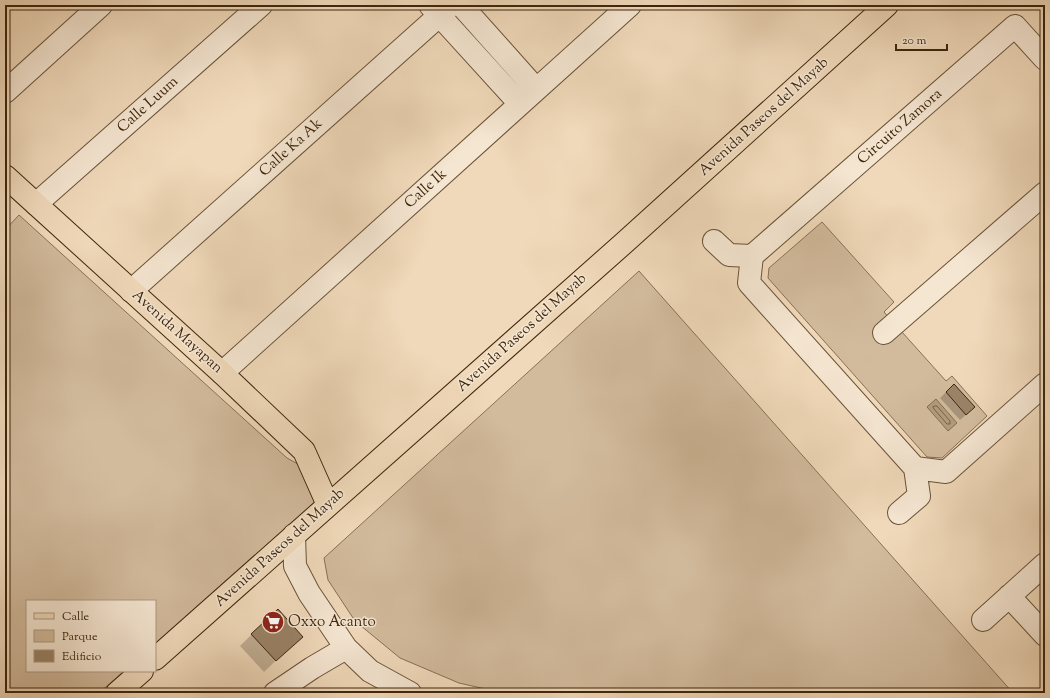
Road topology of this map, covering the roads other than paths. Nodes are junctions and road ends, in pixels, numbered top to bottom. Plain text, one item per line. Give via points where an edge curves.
1 (101, 5) edge
2 (261, 5) edge
3 (461, 5) edge
4 (630, 5) edge
5 (888, 5) edge
6 (440, 8) edge
7 (1045, 59) edge
8 (536, 89) junction
9 (5, 92) edge
10 (520, 104) junction
11 (5, 176) edge
12 (1045, 193) edge
13 (36, 204) junction
14 (714, 241) dead end
15 (752, 256) junction
16 (131, 291) junction
17 (884, 333) dead end
18 (222, 373) junction
19 (1045, 384) edge
20 (915, 468) junction
21 (328, 505) junction
22 (899, 513) dead end
23 (294, 535) junction
24 (1045, 564) edge
25 (1009, 596) junction
26 (983, 620) dead end
27 (1045, 635) edge
28 (346, 648) junction
29 (156, 658) edge
30 (141, 672) edge
31 (278, 692) edge
32 (117, 693) edge
33 (410, 693) edge

1 - 9 street
2 - 13 street, Calle Luum
3 - 8 street
4 - 8 street, Calle Ik
5 - 21 main road, Avenida Paseos del Mayab
6 - 10 street
6 - 16 street, Calle Ka Ak
7 - 15 street, Circuito Zamora via 1015,26
8 - 10 street, Calle Ik
10 - 18 street, Calle Ik
11 - 13 main road, Avenida Mayapan
12 - 17 street
13 - 16 main road, Avenida Mayapan
14 - 15 street via 728,255
15 - 20 street via 749,283
16 - 18 main road, Avenida Mayapan
18 - 21 main road, Avenida Mayapan via 304,451
19 - 20 street via 946,472
20 - 22 street via 919,496
21 - 23 main road, Avenida Paseos del Mayab
23 - 28 street via 295,566 309,593
23 - 29 main road, Avenida Paseos del Mayab
24 - 25 street
25 - 26 street
25 - 27 street
28 - 31 street
28 - 33 street via 370,671
30 - 32 main road

